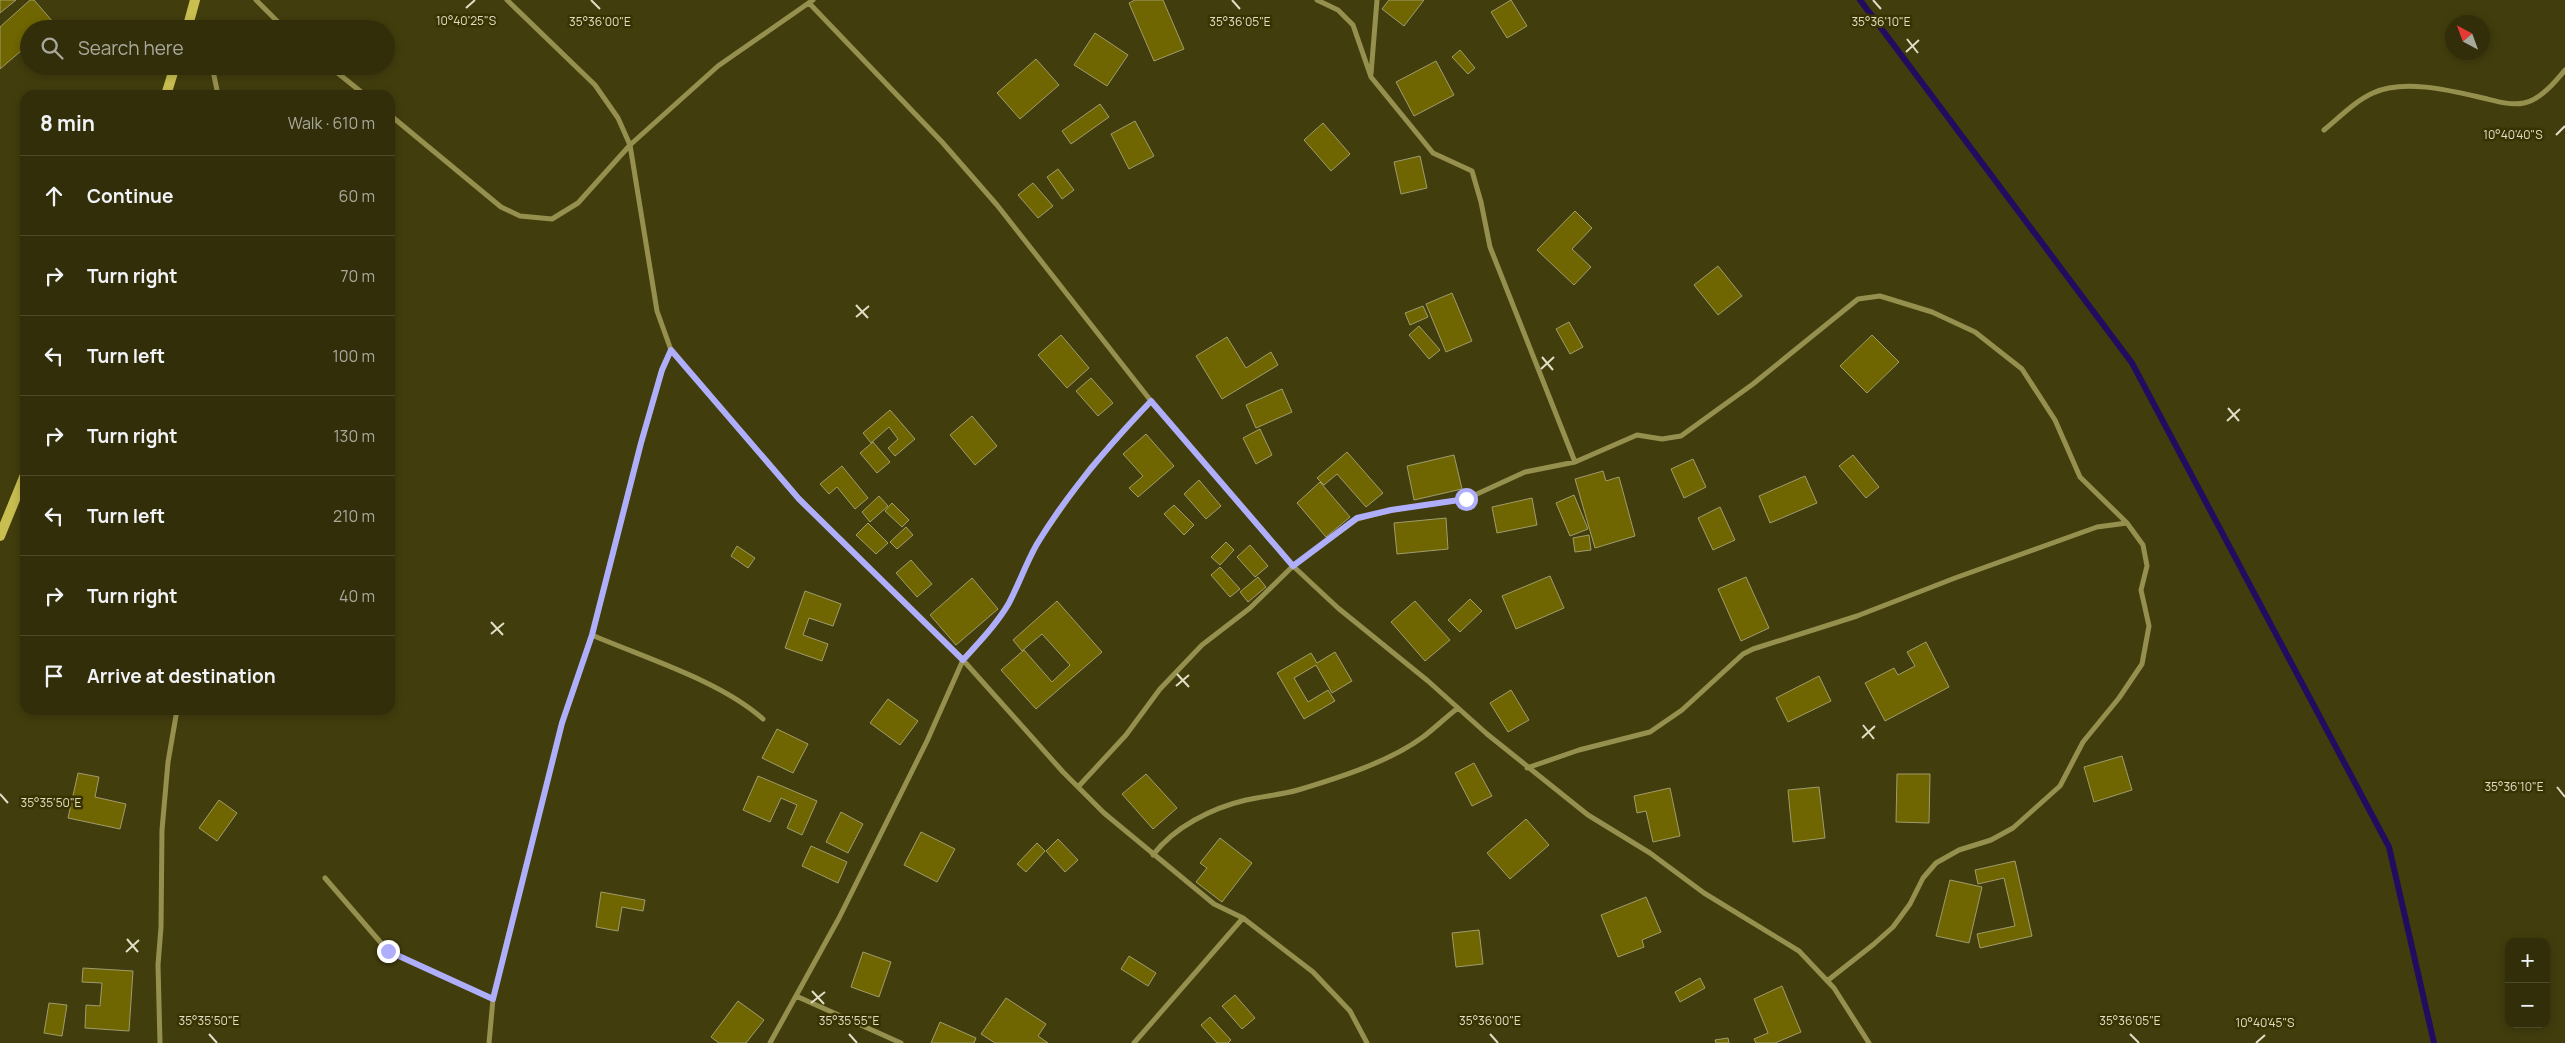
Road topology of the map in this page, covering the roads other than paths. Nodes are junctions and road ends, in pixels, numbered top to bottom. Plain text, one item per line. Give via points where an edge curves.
1 (195, 0) edge
2 (256, 0) edge
3 (507, 0) edge
4 (1317, 0) edge
5 (1377, 0) edge
6 (811, 2) edge
7 (190, 18) edge
8 (276, 20) edge
9 (2565, 70) edge
10 (172, 75) edge
11 (214, 75) edge
12 (340, 75) edge
13 (1371, 77) junction
14 (168, 90) edge
15 (217, 90) edge
16 (359, 90) edge
17 (395, 120) edge
18 (2324, 130) dead end
19 (630, 145) junction
20 (671, 350) junction
21 (1151, 401) junction
22 (1575, 462) junction
23 (20, 487) edge
24 (2127, 523) junction
25 (0, 536) edge
26 (1293, 566) junction
27 (592, 635) junction
28 (963, 660) junction
29 (1458, 708) junction
30 (176, 715) edge
31 (764, 719) dead end
32 (1527, 768) junction
33 (1078, 787) junction
34 (1153, 855) junction
35 (325, 878) dead end
36 (1243, 918) junction
37 (1827, 981) junction
38 (796, 996) junction
39 (493, 999) junction
40 (160, 1043) edge
41 (489, 1043) edge
42 (770, 1043) edge
43 (901, 1043) edge
44 (1134, 1043) edge
45 (1367, 1043) edge
46 (1869, 1043) edge

1 - 7 street
2 - 8 street
3 - 19 street via 595,85 618,118
4 - 13 street via 1338,10 1353,25
5 - 13 street
6 - 19 street via 718,66
6 - 21 street via 991,198
9 - 18 street via 2542,94 2526,103 2500,102 2446,89 2386,89 2374,92 2354,105
10 - 14 street
11 - 15 street
12 - 16 street
13 - 22 street via 1433,154 1472,171 1490,247
17 - 19 street via 500,208 537,219 552,219 578,203
19 - 20 street via 657,311
20 - 27 street via 641,443
20 - 28 street via 799,499
21 - 26 street
21 - 28 street via 1117,436 1065,503 1036,545 1008,605
22 - 24 street via 1637,435 1662,439 1681,436 1753,384 1858,299 1880,296 1932,312 1975,332 2022,369 2055,420 2080,476
22 - 26 street via 1525,472 1466,499 1357,518
23 - 25 street
24 - 32 street via 2110,524 2070,536 1857,616 1753,649 1742,654 1682,710 1650,732 1579,750
24 - 37 street via 2146,554 2142,590 2149,626 2142,664 2083,742 2060,786 2013,828 1936,862 1922,878 1910,904 1893,926
26 - 29 street
26 - 33 street via 1250,608 1196,651
27 - 31 street via 727,693
27 - 39 street via 562,723
28 - 33 street
28 - 38 street via 928,740
29 - 32 street
29 - 34 street via 1423,737 1392,756 1296,791 1221,807 1192,822 1162,844
30 - 40 street via 162,830 158,965
32 - 37 street via 1588,815 1798,952
33 - 34 street
34 - 36 street via 1214,904
35 - 39 street via 388,951
36 - 44 street
36 - 45 street via 1313,972 1350,1011
37 - 46 street
38 - 42 street
38 - 43 street
39 - 41 street

